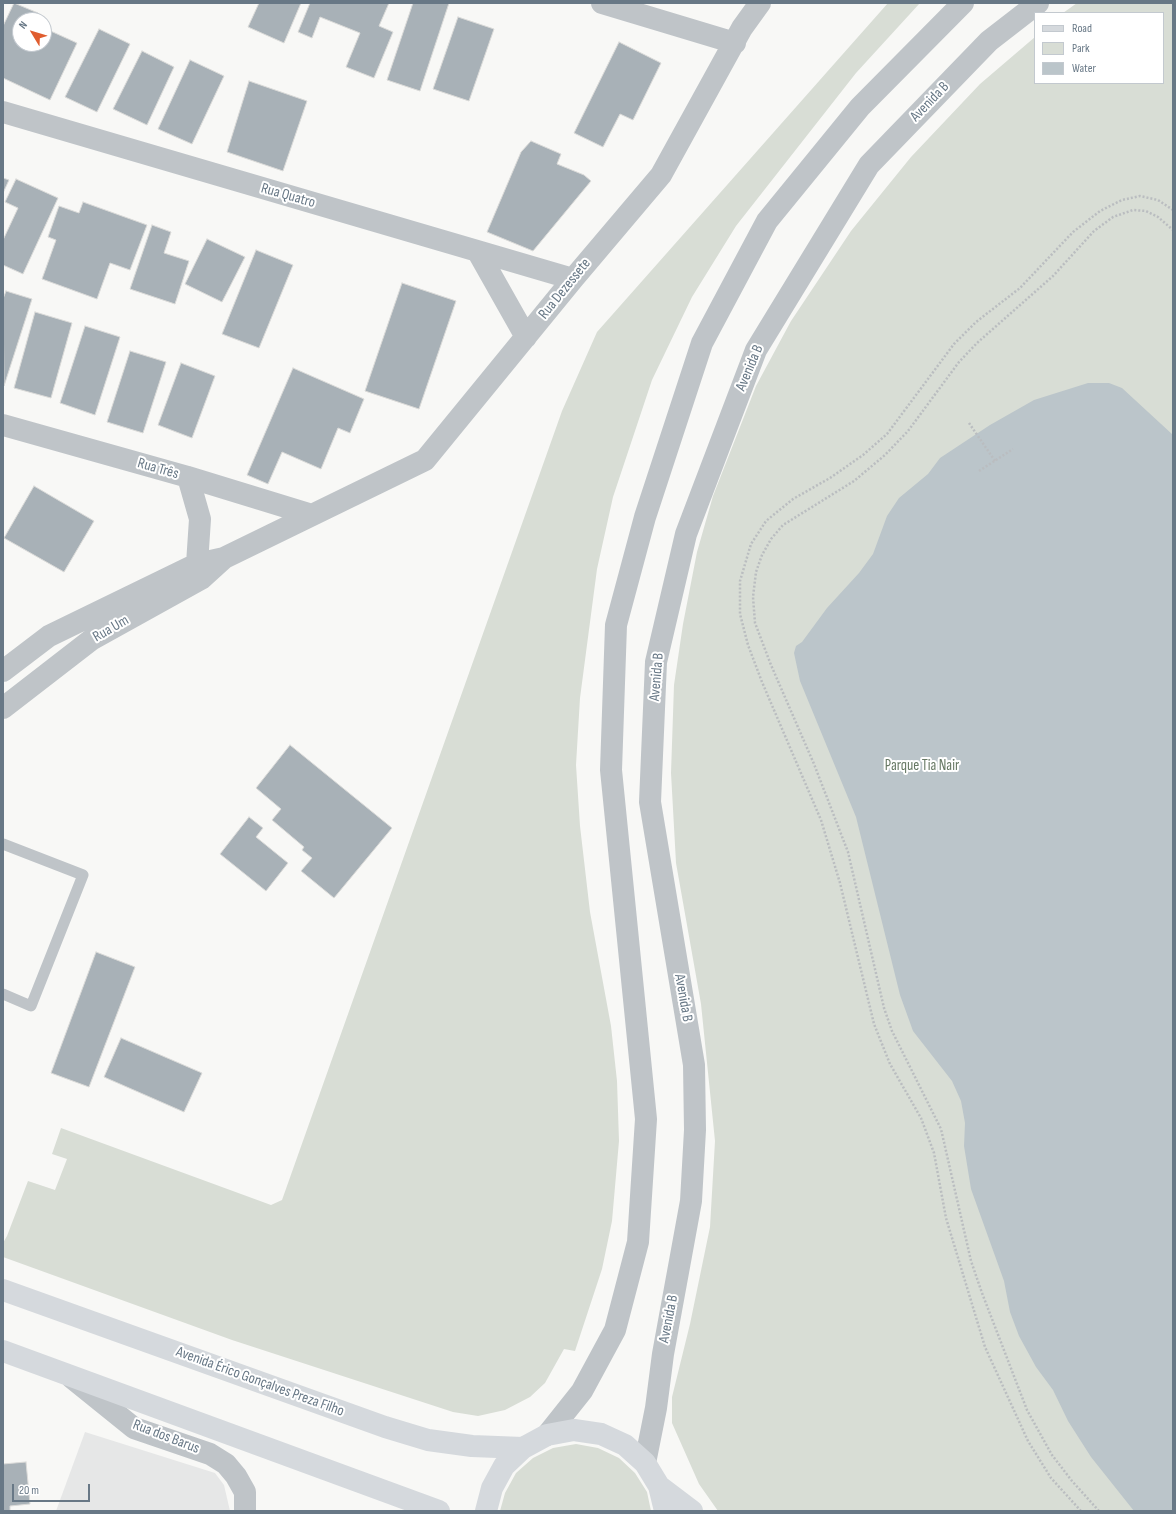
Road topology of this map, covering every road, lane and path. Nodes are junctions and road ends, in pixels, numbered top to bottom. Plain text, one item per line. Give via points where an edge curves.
1 (602, 3) edge
2 (750, 3) edge
3 (760, 3) edge
4 (963, 3) edge
5 (1038, 3) edge
6 (739, 35) junction
7 (3, 112) edge
8 (1173, 210) edge
9 (1173, 230) edge
10 (478, 252) junction
11 (573, 279) junction
12 (526, 338) junction
13 (969, 423) dead end
14 (3, 425) edge
15 (1013, 449) dead end
16 (995, 461) junction
17 (978, 472) dead end
18 (188, 477) junction
19 (312, 515) junction
20 (199, 571) junction
21 (3, 671) edge
22 (3, 708) edge
23 (3, 844) edge
24 (3, 994) edge
25 (3, 1290) edge
26 (3, 1350) edge
27 (66, 1374) junction
28 (547, 1435) junction
29 (523, 1448) junction
30 (646, 1463) junction
31 (659, 1486) junction
32 (245, 1511) edge
33 (439, 1511) edge
34 (486, 1511) edge
35 (665, 1511) edge
36 (692, 1511) edge
37 (1081, 1511) edge
38 (1099, 1511) edge

1 - 6 street
2 - 6 street
3 - 6 street, Rua Dezessete
4 - 28 street via 860,108 767,221 702,342 645,516 616,625 612,770 646,1119 638,1242 615,1330 582,1391
5 - 30 street, Avenida B via 989,41 869,165 756,350 686,534 656,662 650,802 694,1066 695,1130 691,1201
6 - 11 street, Rua Dezessete via 661,175
7 - 10 street, Rua Quatro
8 - 37 path via 1158,200 1140,196 1122,200 1100,211 1073,232 1020,288 976,322 954,344 887,434 863,455 793,499 766,522 751,544 740,581 740,614 748,645 821,820 840,883 874,1024 890,1064 921,1118 934,1154 946,1218 985,1347 1028,1441 1051,1478
9 - 38 path via 1158,216 1146,210 1133,210 1113,217 1094,231 1053,276 959,362 908,432 885,455 854,480 783,525 762,555 756,572 753,597 755,623 848,852 884,1008 892,1031 941,1129 971,1261 982,1293 1027,1410 1048,1448 1072,1482
10 - 11 street, Rua Quatro
10 - 12 street
11 - 12 street, Rua Dezessete
12 - 19 street, Rua Dezessete via 425,460
13 - 16 path
14 - 18 street, Rua Três
15 - 16 path
16 - 17 path
18 - 19 street, Rua Três
18 - 20 street via 200,519
19 - 20 street, Rua Um
20 - 21 street, Rua Um via 49,636
20 - 22 street, Rua Um via 91,640
23 - 24 lane via 83,875 30,1006
25 - 29 main road, Avenida Érico Gonçalves Preza Filho via 385,1427 428,1440 472,1446
26 - 27 main road
27 - 32 street, Rua dos Barus via 134,1428 210,1454 226,1464 245,1492
27 - 33 main road
28 - 29 main road
28 - 30 main road via 574,1430 601,1434 625,1445
29 - 34 main road via 504,1466 492,1488
30 - 31 main road
31 - 35 main road
31 - 36 main road

